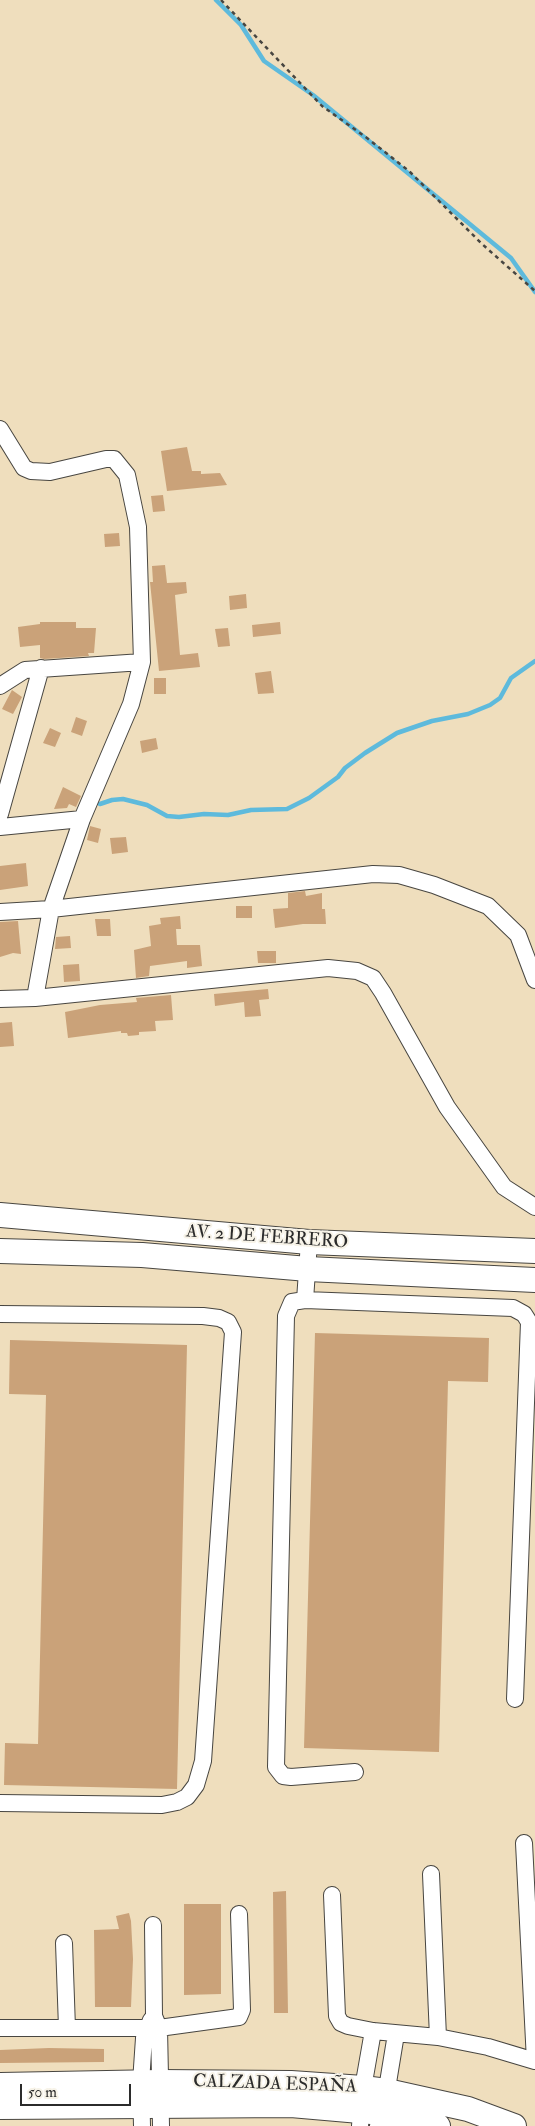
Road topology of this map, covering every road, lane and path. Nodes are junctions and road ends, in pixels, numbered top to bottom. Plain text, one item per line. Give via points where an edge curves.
1 (221, 0) edge
2 (535, 291) edge
3 (0, 429) edge
4 (142, 662) junction
5 (41, 668) junction
6 (0, 686) edge
7 (0, 814) edge
8 (82, 819) junction
9 (0, 826) edge
10 (51, 910) junction
11 (0, 912) edge
12 (535, 980) edge
13 (35, 998) junction
14 (0, 999) edge
15 (535, 1207) edge
16 (0, 1219) edge
17 (309, 1242) junction
18 (0, 1251) edge
19 (535, 1251) edge
20 (308, 1269) junction
21 (535, 1280) edge
22 (305, 1300) junction
23 (0, 1314) edge
24 (516, 1699) dead end
25 (355, 1772) dead end
26 (0, 1803) edge
27 (524, 1843) dead end
28 (431, 1874) dead end
29 (332, 1895) dead end
30 (239, 1914) dead end
31 (153, 1925) dead end
32 (64, 1943) dead end
33 (153, 2024) junction
34 (0, 2028) edge
35 (67, 2028) junction
36 (373, 2031) junction
37 (396, 2034) junction
38 (438, 2037) junction
39 (535, 2061) edge
40 (0, 2085) edge
41 (151, 2104) edge
42 (0, 2107) edge
43 (372, 2109) edge
44 (438, 2126) edge
45 (514, 2126) edge

1 - 2 path via 322,106 409,171 482,244
3 - 4 street via 24,468 31,471 50,472 106,459 114,460 127,475 138,527
4 - 5 street
4 - 8 street via 131,704
5 - 6 street via 26,670
5 - 7 street
8 - 9 street
8 - 10 street
10 - 11 street
10 - 12 street via 373,874 399,876 434,885 488,906 518,935
10 - 13 street
13 - 14 street
13 - 15 street via 328,968 357,971 373,978 383,992 447,1107 504,1187
16 - 17 main road, AV. 2 DE FEBRERO
17 - 19 main road, AV. 2 DE FEBRERO
17 - 20 street
18 - 20 main road, AV. 2 DE FEBRERO via 142,1255
20 - 21 main road, AV. 2 DE FEBRERO
20 - 22 street
22 - 24 street via 513,1308 524,1314 529,1322
22 - 25 street via 292,1302 286,1316 276,1767 283,1776 291,1778
23 - 26 street via 204,1316 228,1322 232,1332 203,1761 196,1785 187,1797 162,1805
27 - 39 street
28 - 38 street
29 - 36 street via 337,2016 348,2026
30 - 33 street via 242,2014 236,2018
31 - 33 street
32 - 35 street
33 - 35 street
33 - 41 street
34 - 35 street
36 - 37 street
36 - 43 street
37 - 38 street
37 - 43 street
38 - 39 street
40 - 41 main road, CALZADA ESPAÑA
41 - 42 main road, CALZADA ESPAÑA
41 - 43 main road, CALZADA ESPAÑA via 291,2083
43 - 44 main road, CALZADA ESPAÑA
43 - 45 main road, CALZADA ESPAÑA via 468,2109

